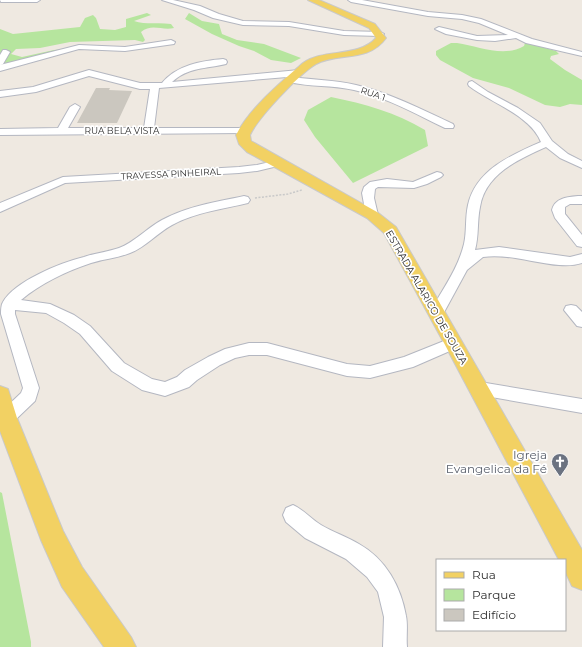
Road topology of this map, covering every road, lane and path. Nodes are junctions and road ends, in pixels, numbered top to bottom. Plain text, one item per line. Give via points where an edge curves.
1 (1, 0) edge
2 (36, 0) edge
3 (166, 0) edge
4 (312, 0) edge
5 (351, 0) edge
6 (205, 2) dead end
7 (211, 14) junction
8 (438, 29) dead end
9 (380, 34) junction
10 (516, 36) junction
11 (171, 42) dead end
12 (6, 52) dead end
13 (582, 54) edge
14 (223, 62) dead end
15 (0, 66) edge
16 (295, 77) junction
17 (472, 84) dead end
18 (160, 86) junction
19 (0, 94) edge
20 (75, 107) dead end
21 (449, 126) dead end
22 (245, 130) junction
23 (62, 131) junction
24 (149, 131) junction
25 (0, 132) edge
26 (547, 144) junction
27 (278, 163) junction
28 (582, 165) edge
29 (437, 175) dead end
30 (318, 185) junction
31 (244, 200) joint
32 (582, 200) edge
33 (0, 208) edge
34 (372, 214) junction
35 (582, 243) edge
36 (582, 258) edge
37 (458, 272) junction
38 (9, 304) junction
39 (571, 310) dead end
40 (437, 312) junction
41 (582, 322) edge
42 (454, 343) junction
43 (480, 389) junction
44 (582, 406) edge
45 (3, 407) edge
46 (292, 515) dead end
47 (582, 576) edge
48 (121, 647) edge
49 (395, 647) edge

1 - 2 street
3 - 7 street
4 - 9 main road via 365,22
5 - 10 street via 428,14 474,19 492,24
6 - 7 street
7 - 9 street via 249,24 289,24 338,32
8 - 10 street via 479,39 493,40
9 - 16 main road via 381,38 374,46 320,59 306,65
10 - 13 street via 548,47
11 - 15 street via 125,49 79,47
12 - 15 street
14 - 18 street via 194,66 176,74
16 - 18 street, RUA 1
16 - 21 street, RUA 1 via 364,90
16 - 22 main road
17 - 26 street via 536,125
18 - 19 street, RUA 1 via 132,84 89,73 36,90
18 - 24 street
20 - 23 street
22 - 24 street, RUA BELA VISTA
22 - 27 main road, ESTRADA ALARICO DE SOUZA via 242,140 246,146
23 - 24 street, RUA BELA VISTA
23 - 25 street, RUA BELA VISTA
26 - 28 street
26 - 37 street via 505,163 480,188 474,204 470,248
27 - 30 main road, ESTRADA ALARICO DE SOUZA
27 - 33 street, TRAVESSA PINHEIRAL via 239,170 63,180
29 - 34 street via 413,186 381,182 374,184 367,193
30 - 31 path via 288,194
30 - 34 main road, ESTRADA ALARICO DE SOUZA
31 - 38 street via 180,216 157,228 137,245 126,250 86,260 52,273
32 - 35 street via 564,201 557,210
34 - 40 main road, ESTRADA ALARICO DE SOUZA via 390,230
36 - 37 street via 571,262 497,252 481,253
37 - 40 street
38 - 42 street via 37,306 57,312 85,330 118,367 136,379 165,389 214,361 231,353 249,349 267,349 347,370 370,372 407,363
38 - 45 street via 8,314 31,388 29,396
39 - 41 street
40 - 42 main road, ESTRADA ALARICO DE SOUZA
42 - 43 main road, ESTRADA ALARICO DE SOUZA
43 - 44 street
43 - 47 main road, ESTRADA ALARICO DE SOUZA
45 - 48 main road via 54,540 72,577
46 - 49 street via 312,531 353,552 374,570 387,587 395,617

